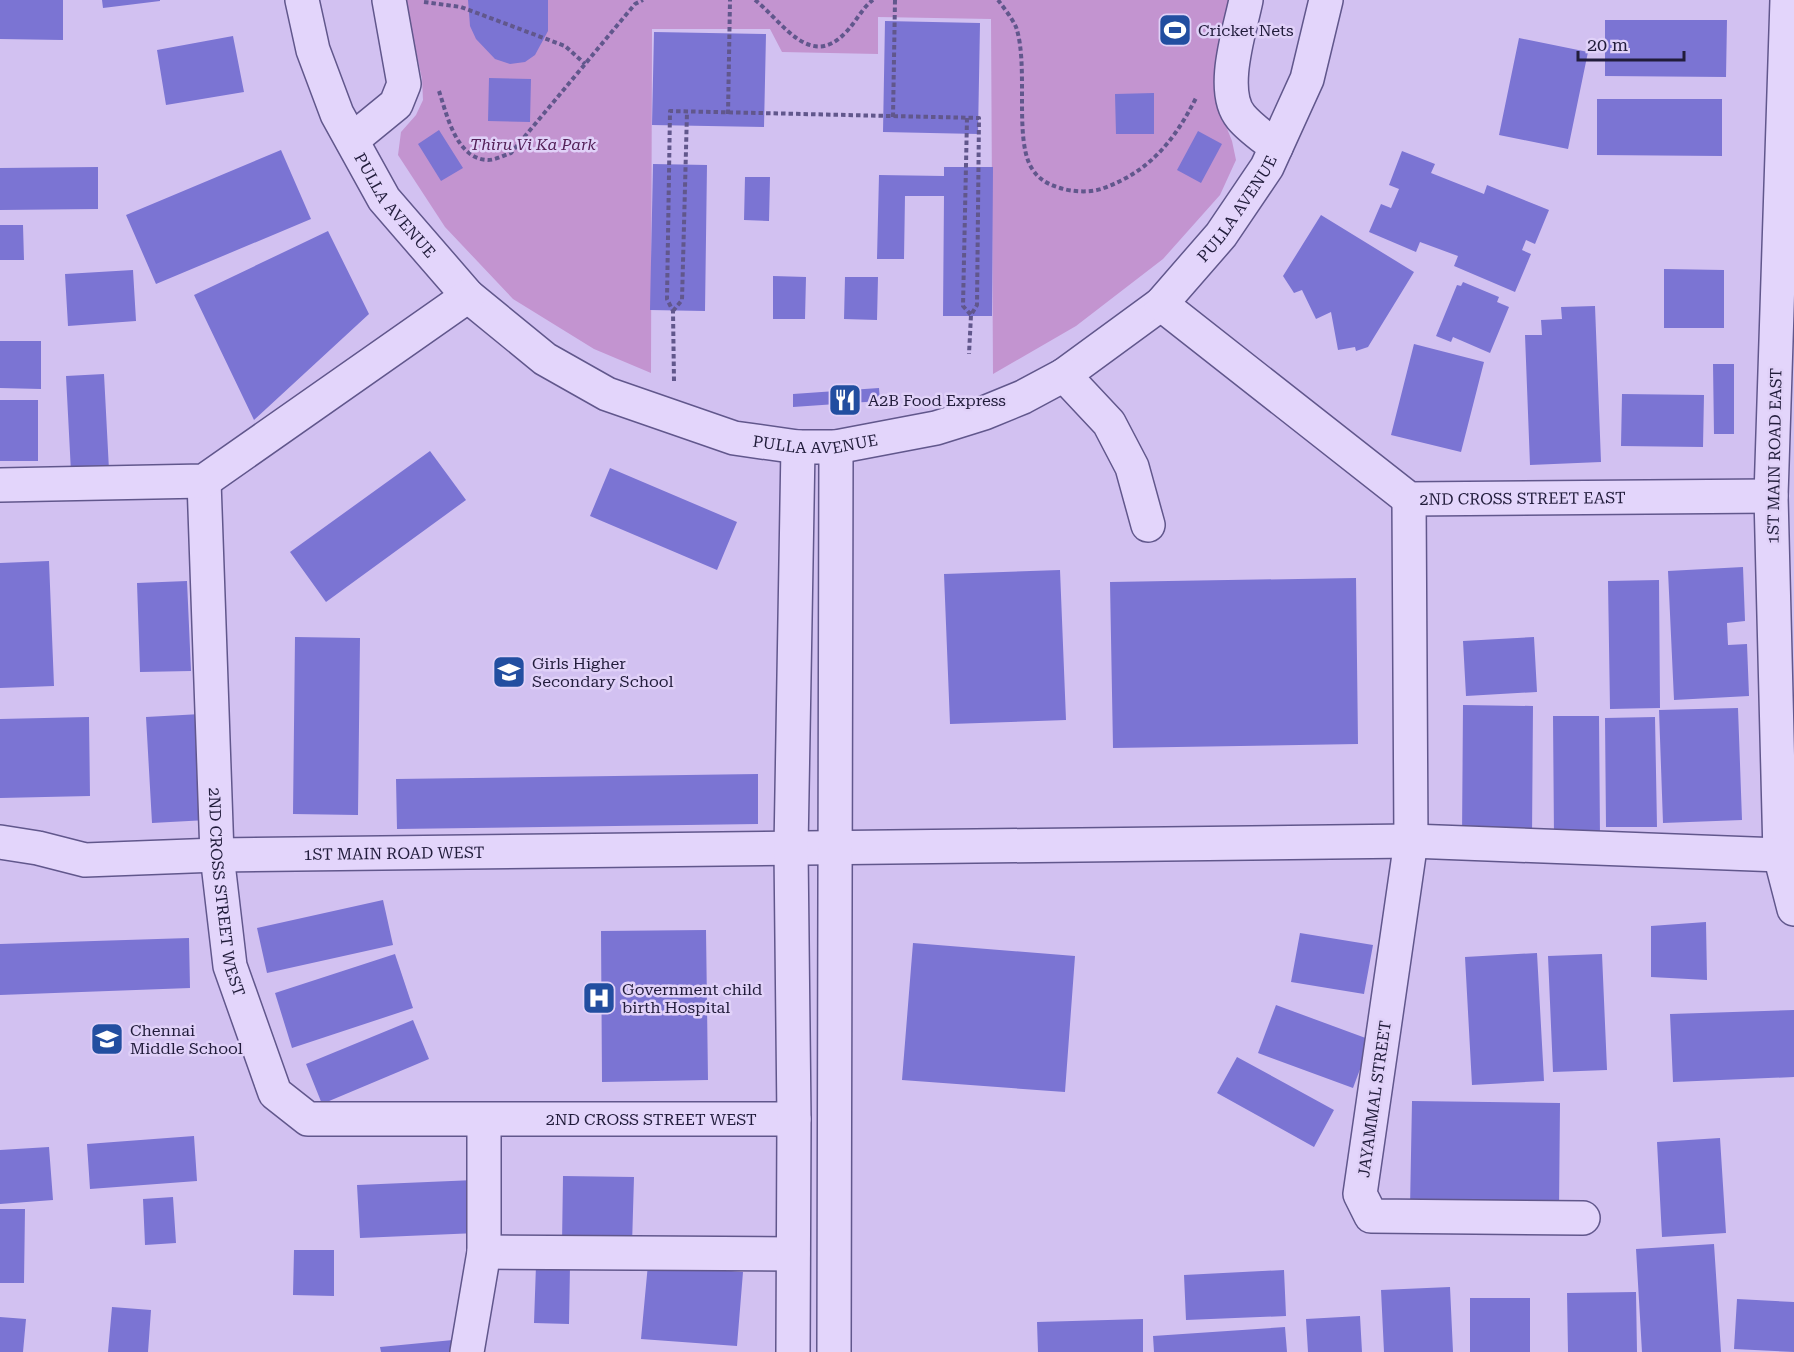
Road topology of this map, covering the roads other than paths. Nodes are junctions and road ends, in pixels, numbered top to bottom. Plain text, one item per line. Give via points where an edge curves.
1 (302, 0) edge
2 (389, 0) edge
3 (1246, 0) edge
4 (1326, 0) edge
5 (1787, 0) edge
6 (352, 140) junction
7 (1276, 147) junction
8 (468, 296) junction
9 (1161, 304) junction
10 (1785, 355) edge
11 (1064, 375) junction
12 (798, 447) junction
13 (836, 447) junction
14 (204, 481) junction
15 (0, 485) edge
16 (1772, 496) junction
17 (1409, 499) junction
18 (1148, 525) dead end
19 (1411, 842) junction
20 (0, 843) edge
21 (791, 849) junction
22 (836, 849) junction
23 (216, 855) junction
24 (1780, 855) junction
25 (1794, 909) edge
26 (794, 1119) junction
27 (484, 1121) junction
28 (1582, 1218) dead end
29 (484, 1252) junction
30 (793, 1254) junction
31 (467, 1352) edge
32 (793, 1352) edge
33 (834, 1352) edge

1 - 6 street, PULLA AVENUE via 314,51 337,114
2 - 6 street via 404,84 396,104
3 - 7 street via 1231,77 1232,98 1240,116
4 - 7 street, PULLA AVENUE via 1306,79
5 - 10 street, 1ST MAIN ROAD EAST
6 - 8 street, PULLA AVENUE via 384,199
7 - 9 street, PULLA AVENUE via 1221,236
8 - 12 street, PULLA AVENUE via 545,359 607,394 734,438
8 - 14 street
9 - 11 street, PULLA AVENUE
9 - 17 street, 2ND CROSS STREET EAST
10 - 16 street, 1ST MAIN ROAD EAST
11 - 13 street, PULLA AVENUE via 1023,397 936,428
11 - 18 street via 1109,423 1132,467
12 - 13 street, PULLA AVENUE
12 - 21 street
13 - 22 street
14 - 15 street
14 - 23 street, 2ND CROSS STREET WEST
16 - 17 street, 2ND CROSS STREET EAST
16 - 24 street, 1ST MAIN ROAD EAST
17 - 19 street
19 - 22 street, 1ST MAIN ROAD WEST
19 - 24 street, 1ST MAIN ROAD WEST
19 - 28 street, JAYAMMAL STREET via 1360,1194 1371,1216
20 - 23 street, 1ST MAIN ROAD WEST via 85,860
21 - 22 street, 1ST MAIN ROAD WEST
21 - 23 street, 1ST MAIN ROAD WEST
21 - 26 street
22 - 33 street
23 - 27 street, 2ND CROSS STREET WEST via 230,966 275,1093 308,1119
24 - 25 street, 1ST MAIN ROAD EAST
26 - 27 street, 2ND CROSS STREET WEST
26 - 30 street
27 - 29 street
29 - 30 street
29 - 31 street
30 - 32 street

